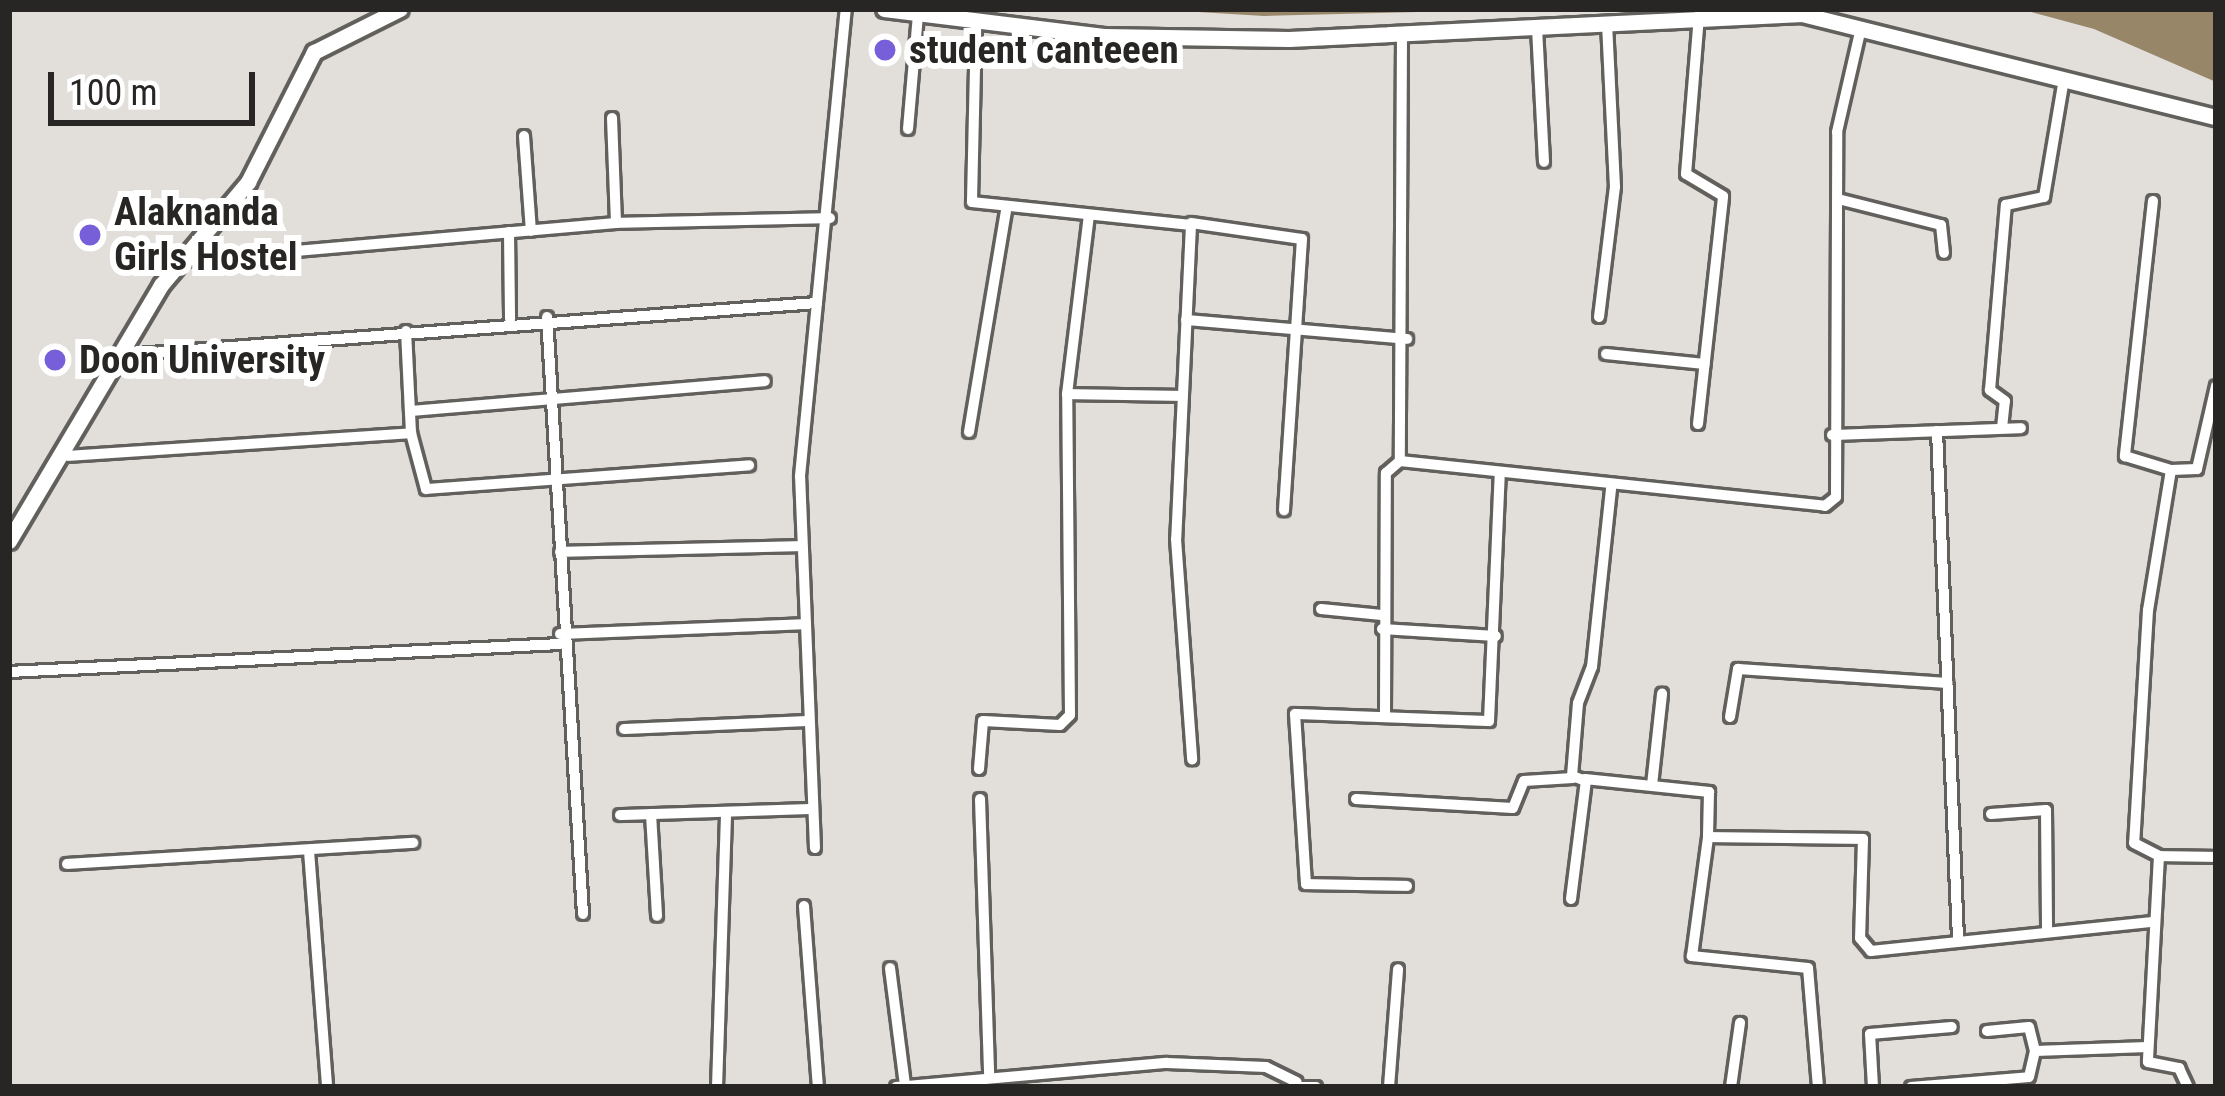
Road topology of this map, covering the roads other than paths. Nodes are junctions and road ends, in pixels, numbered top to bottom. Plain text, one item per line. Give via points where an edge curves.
1 (400, 9) edge
2 (846, 9) edge
3 (884, 9) edge
4 (918, 15) junction
5 (1700, 16) junction
6 (1607, 22) junction
7 (976, 24) junction
8 (1537, 28) junction
9 (1861, 28) junction
10 (1402, 37) junction
11 (2064, 79) junction
12 (2216, 117) edge
13 (612, 118) dead end
14 (908, 129) dead end
15 (524, 136) dead end
16 (1544, 162) dead end
17 (1842, 200) junction
18 (2153, 201) dead end
19 (1006, 211) junction
20 (1089, 215) junction
21 (830, 218) junction
22 (616, 223) junction
23 (1191, 223) junction
24 (531, 231) junction
25 (509, 232) junction
26 (1944, 253) dead end
27 (181, 261) junction
28 (817, 304) junction
29 (547, 317) junction
30 (1599, 317) dead end
31 (510, 319) junction
32 (1186, 320) junction
33 (1296, 329) junction
34 (406, 331) junction
35 (1407, 339) junction
36 (1606, 353) dead end
37 (125, 356) junction
38 (1704, 364) junction
39 (765, 381) dead end
40 (2216, 386) edge
41 (1067, 394) junction
42 (1181, 396) junction
43 (554, 400) junction
44 (410, 412) junction
45 (1698, 424) dead end
46 (2002, 428) junction
47 (2021, 428) dead end
48 (1937, 431) junction
49 (969, 432) dead end
50 (411, 434) junction
51 (1832, 435) junction
52 (68, 456) junction
53 (1400, 461) junction
54 (749, 465) dead end
55 (2171, 470) junction
56 (1500, 472) junction
57 (560, 484) junction
58 (1611, 488) junction
59 (1284, 510) dead end
60 (9, 541) edge
61 (800, 546) junction
62 (560, 552) junction
63 (1321, 609) dead end
64 (1382, 622) junction
65 (804, 624) junction
66 (1496, 636) junction
67 (560, 639) junction
68 (9, 672) edge
69 (1948, 683) junction
70 (1662, 694) dead end
71 (1384, 713) junction
72 (1730, 717) dead end
73 (808, 721) junction
74 (624, 729) dead end
75 (1192, 759) dead end
76 (980, 769) dead end
77 (1579, 778) junction
78 (1652, 785) junction
79 (980, 799) dead end
80 (1356, 799) dead end
81 (813, 809) junction
82 (725, 812) junction
83 (651, 814) junction
84 (1991, 814) dead end
85 (620, 815) dead end
86 (1708, 837) junction
87 (413, 843) dead end
88 (815, 848) dead end
89 (309, 851) junction
90 (2159, 856) junction
91 (2216, 857) edge
92 (67, 864) dead end
93 (1407, 886) dead end
94 (1571, 899) dead end
95 (804, 906) dead end
96 (584, 914) dead end
97 (657, 916) dead end
98 (2153, 922) junction
99 (2048, 930) junction
100 (1958, 939) junction
101 (890, 968) dead end
102 (1398, 969) dead end
103 (1740, 1022) dead end
104 (1952, 1027) dead end
105 (1987, 1031) dead end
106 (2148, 1046) junction
107 (2035, 1052) junction
108 (1056, 1068) junction
109 (989, 1076) junction
110 (1295, 1084) edge
111 (1945, 1085) edge
112 (900, 1086) edge
113 (327, 1087) edge
114 (718, 1087) edge
115 (818, 1087) edge
116 (1056, 1087) edge
117 (1316, 1087) edge
118 (1389, 1087) edge
119 (1731, 1087) edge
120 (1819, 1087) edge
121 (1873, 1087) edge
122 (1912, 1087) edge
123 (2188, 1087) edge

1 - 27 main road via 314,52 248,182
2 - 21 street
3 - 4 main road
4 - 7 main road
4 - 14 street
5 - 6 main road
5 - 9 main road via 1802,14
5 - 38 street via 1686,174 1723,196
6 - 8 main road
6 - 30 street via 1615,187
7 - 10 main road
7 - 19 street via 970,196
8 - 10 main road
8 - 16 street
9 - 11 main road
9 - 17 street via 1838,132
10 - 35 street
11 - 12 main road
11 - 46 street via 2044,197 2006,205 1990,390 2004,399
13 - 22 street
15 - 24 street
17 - 26 street via 1941,225
17 - 51 street
18 - 55 street via 2125,456
19 - 20 street
19 - 49 street
20 - 23 street
20 - 41 street
21 - 22 street
21 - 28 street
22 - 24 street
23 - 32 street
23 - 33 street via 1300,235
24 - 25 street
25 - 27 street
25 - 31 street
27 - 37 main road
28 - 29 street
28 - 61 street
29 - 31 street
29 - 43 street
31 - 34 street
32 - 33 street
32 - 42 street
33 - 35 street
33 - 59 street
34 - 37 street
34 - 44 street
35 - 53 street
36 - 38 street
37 - 52 main road
38 - 45 street
39 - 43 street
40 - 55 street via 2197,469
41 - 42 street
41 - 76 street via 1069,720 983,721
42 - 75 street via 1177,608
43 - 44 street
43 - 57 street
44 - 50 street
46 - 47 street
46 - 48 street
48 - 51 street
48 - 69 street
50 - 52 street
50 - 57 street via 424,489
51 - 58 street via 1836,497 1826,506
52 - 60 main road
53 - 56 street
53 - 64 street via 1386,473
54 - 57 street
55 - 90 street via 2148,610 2134,844
56 - 58 street
56 - 66 street
57 - 62 street
58 - 77 street
61 - 62 street
61 - 65 street
62 - 67 street
63 - 64 street
64 - 66 street
64 - 71 street
65 - 67 street
65 - 73 street
66 - 71 street via 1489,721
67 - 68 street
67 - 96 street
69 - 72 street via 1738,669
69 - 100 street
70 - 78 street
71 - 93 street via 1295,713 1304,879 1316,890
73 - 74 street
73 - 81 street
77 - 78 street
77 - 80 street via 1524,781 1513,808
77 - 94 street
78 - 86 street via 1709,792
79 - 109 street
81 - 82 street
81 - 88 street
82 - 83 street
82 - 114 street
83 - 85 street
83 - 97 street
84 - 99 street via 2046,811
86 - 100 street via 1856,836 1867,848 1866,949
86 - 120 street via 1692,956 1808,968
87 - 89 street
89 - 92 street
89 - 113 street
90 - 91 street
90 - 98 street
95 - 115 street
98 - 99 street
98 - 106 street
99 - 100 street
101 - 112 street
102 - 118 street
103 - 119 street
104 - 121 street via 1870,1034
105 - 107 street via 2029,1028
106 - 107 street
106 - 123 street via 2152,1067 2180,1068
107 - 111 street via 2029,1077
108 - 109 street
108 - 110 street via 1250,1066
108 - 116 street
109 - 112 street
110 - 117 street
111 - 122 street

